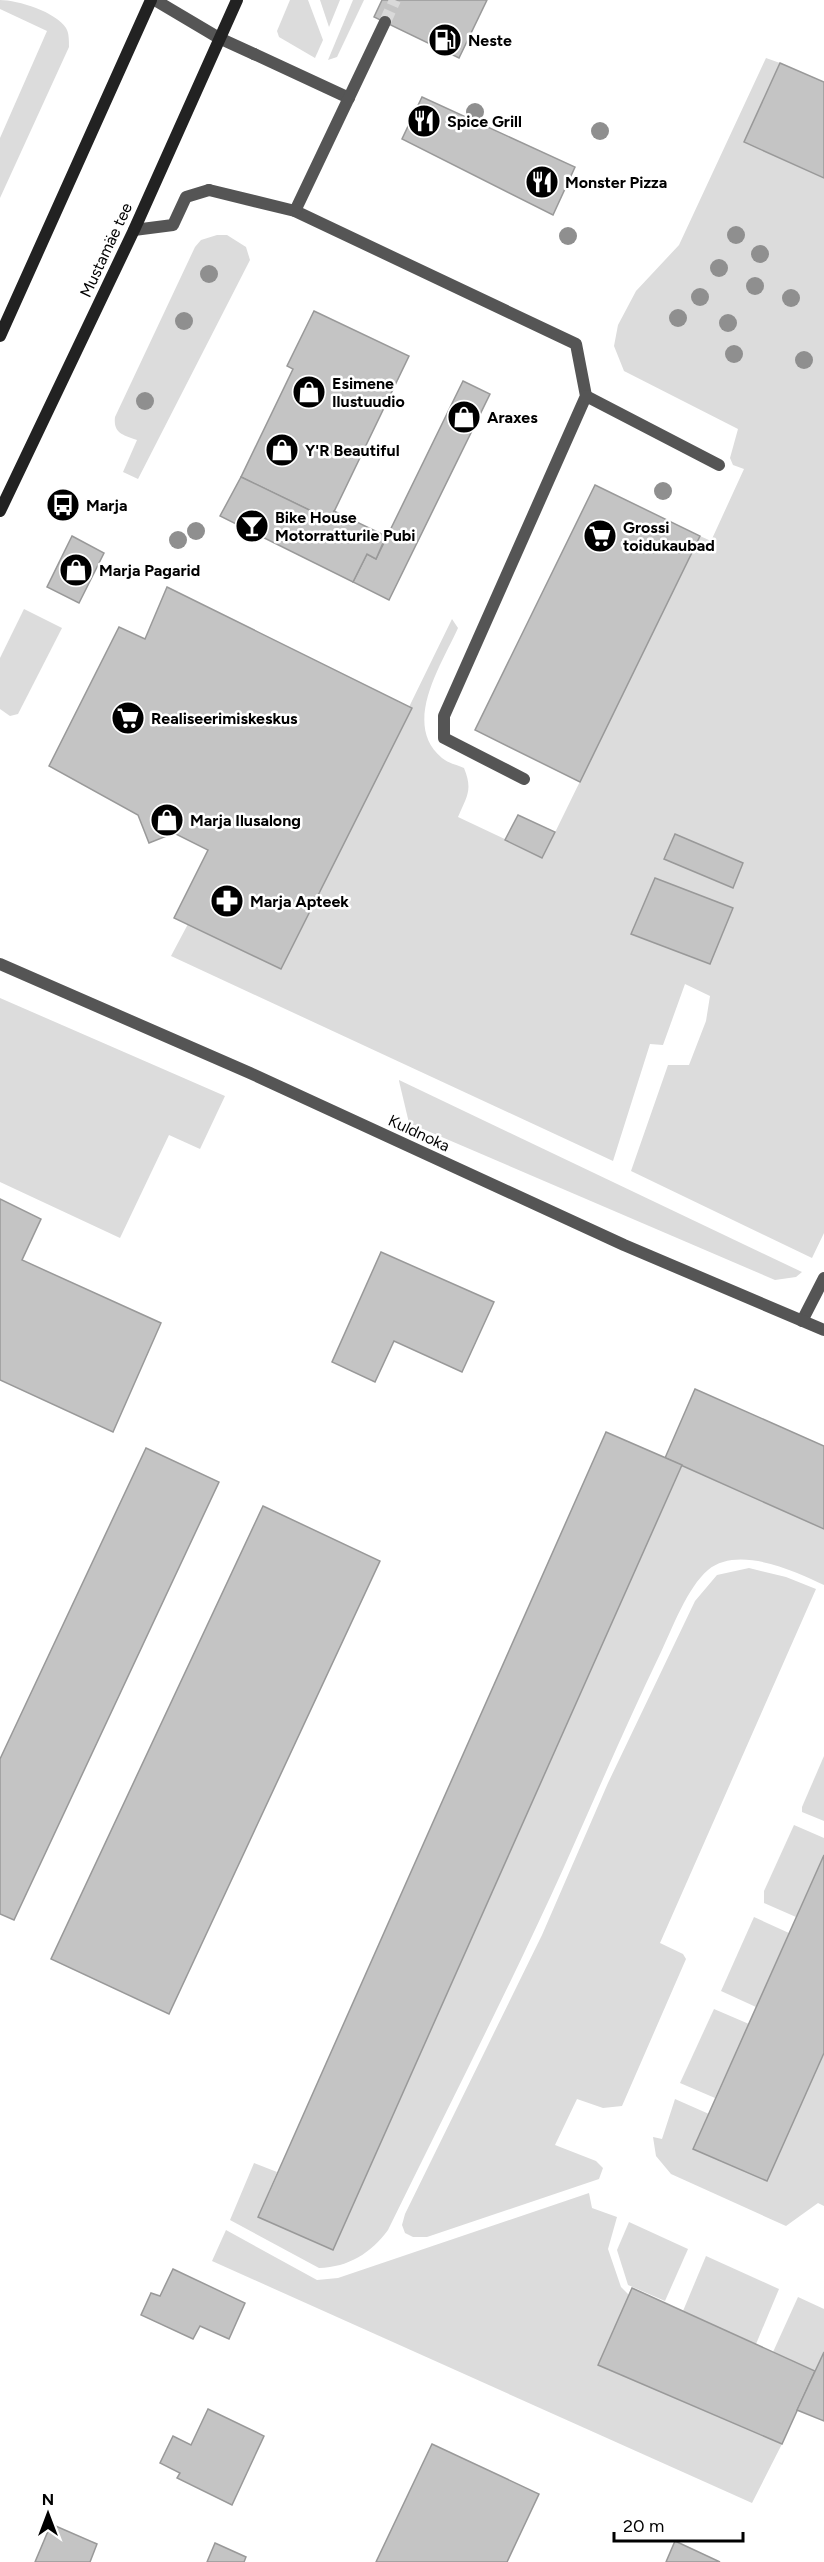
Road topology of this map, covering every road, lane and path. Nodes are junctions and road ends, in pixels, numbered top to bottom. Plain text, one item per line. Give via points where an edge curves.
1 (153, 0) edge
2 (237, 0) edge
3 (385, 22) tunnel mouth
4 (219, 38) junction
5 (349, 98) junction
6 (295, 211) junction
7 (134, 230) junction
8 (0, 336) edge
9 (586, 396) junction
10 (719, 465) dead end
11 (0, 511) edge
12 (524, 779) dead end
13 (0, 964) edge
14 (824, 1278) edge
15 (802, 1321) junction
16 (824, 1330) edge

1 - 4 street
1 - 8 main road
2 - 4 main road, Mustamäe tee
3 - 5 street
4 - 5 street
4 - 7 main road, Mustamäe tee
5 - 6 street
6 - 7 street via 209,190 186,197 173,225
6 - 9 street via 576,344
7 - 11 main road, Mustamäe tee
9 - 10 street
9 - 12 street via 444,716 444,738
13 - 15 street, Kuldnoka
14 - 15 street
15 - 16 street, Kuldnoka

